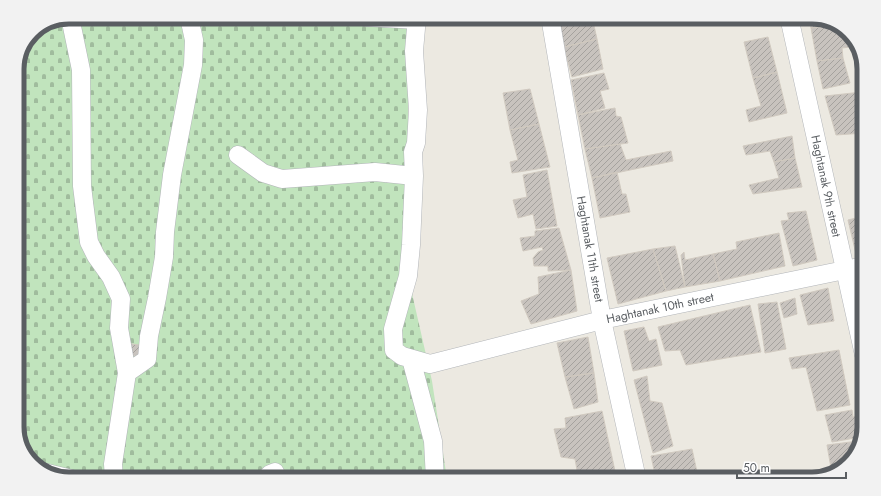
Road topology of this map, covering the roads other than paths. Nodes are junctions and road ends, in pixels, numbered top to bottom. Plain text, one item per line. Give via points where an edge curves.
1 (71, 24) edge
2 (191, 24) edge
3 (416, 24) edge
4 (551, 24) edge
5 (791, 24) edge
6 (238, 155) dead end
7 (414, 176) junction
8 (857, 267) edge
9 (844, 270) junction
10 (602, 320) junction
11 (857, 325) edge
12 (411, 359) junction
13 (127, 373) junction
14 (114, 472) edge
15 (435, 472) edge
16 (635, 472) edge

1 - 13 street via 81,70 82,186 89,242 111,277 121,299 119,328
2 - 13 street via 194,40 193,65 172,174 165,232 166,245 158,298 147,358
3 - 7 street via 414,51 418,110 413,152
4 - 10 street, Haghtanak 11th street
5 - 9 street, Haghtanak 9th street
6 - 7 street via 262,173 282,179 375,172
7 - 12 street, Haghtanak 10th street via 408,276 392,329 394,350
8 - 9 street, Haghtanak 10th street
9 - 10 street, Haghtanak 10th street
9 - 11 street, Haghtanak 9th street
10 - 12 street, Haghtanak 10th street via 430,364
10 - 16 street, Haghtanak 11th street
12 - 15 street via 433,441
13 - 14 street

